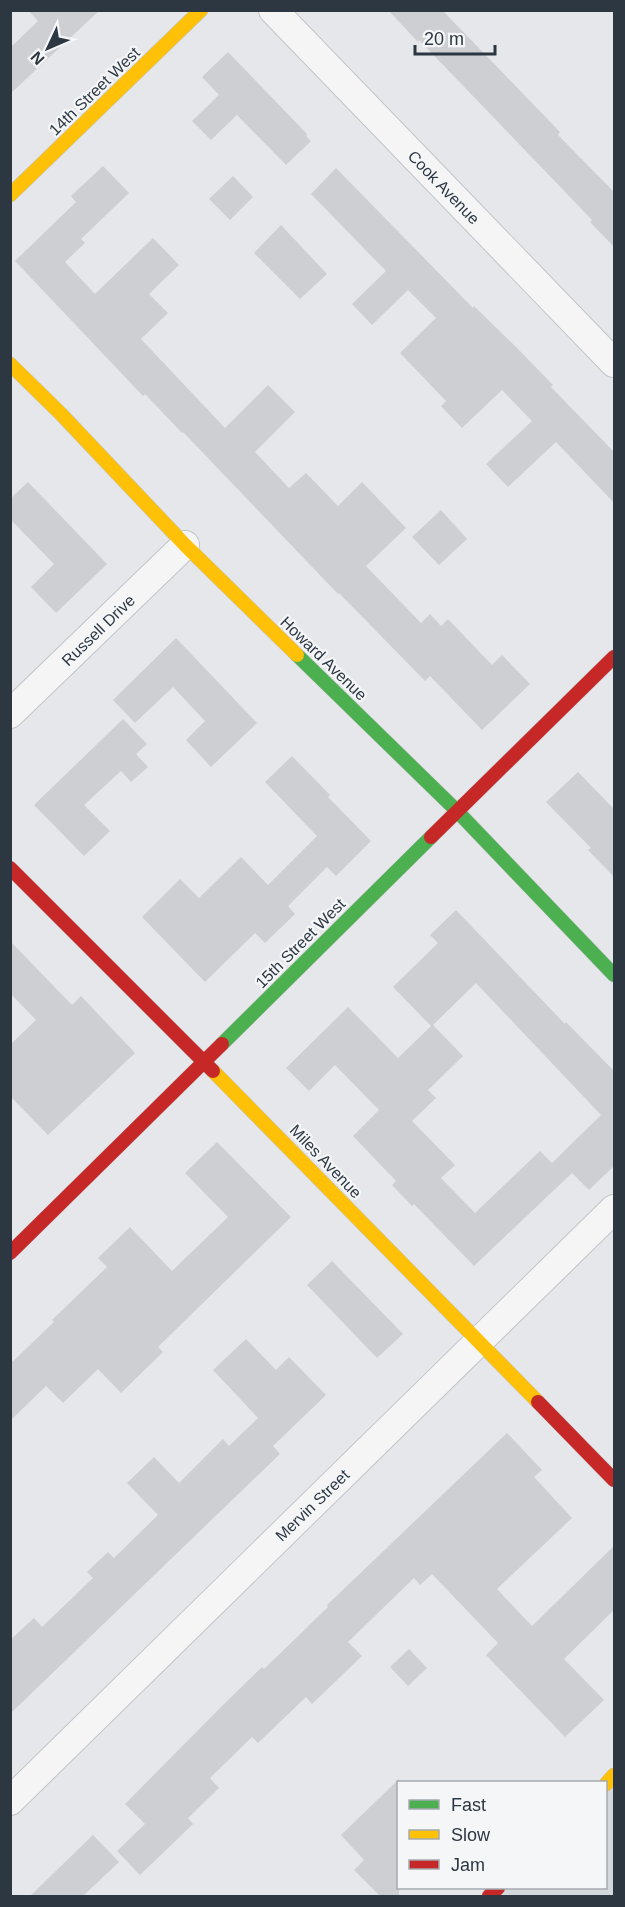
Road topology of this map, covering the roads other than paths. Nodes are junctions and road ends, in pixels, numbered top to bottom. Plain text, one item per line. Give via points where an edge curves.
1 (201, 10) edge
2 (273, 10) edge
3 (10, 195) edge
4 (615, 363) edge
5 (10, 364) edge
6 (185, 545) junction
7 (615, 657) edge
8 (10, 714) edge
9 (457, 811) junction
10 (10, 868) edge
11 (615, 975) edge
12 (204, 1061) junction
13 (615, 1209) edge
14 (10, 1253) edge
15 (479, 1341) junction
16 (615, 1480) edge
17 (10, 1801) edge

1 - 3 street, 14th Street West
2 - 4 street, Cook Avenue
5 - 6 street, Howard Avenue
6 - 8 street, Russell Drive
6 - 9 street, Howard Avenue
7 - 9 street, 15th Street West
9 - 11 street, Howard Avenue
9 - 12 street, 15th Street West
10 - 12 street, Miles Avenue
12 - 14 street, 15th Street West
12 - 15 street, Miles Avenue
13 - 15 street, Mervin Street
15 - 16 street, Miles Avenue
15 - 17 street, Mervin Street

